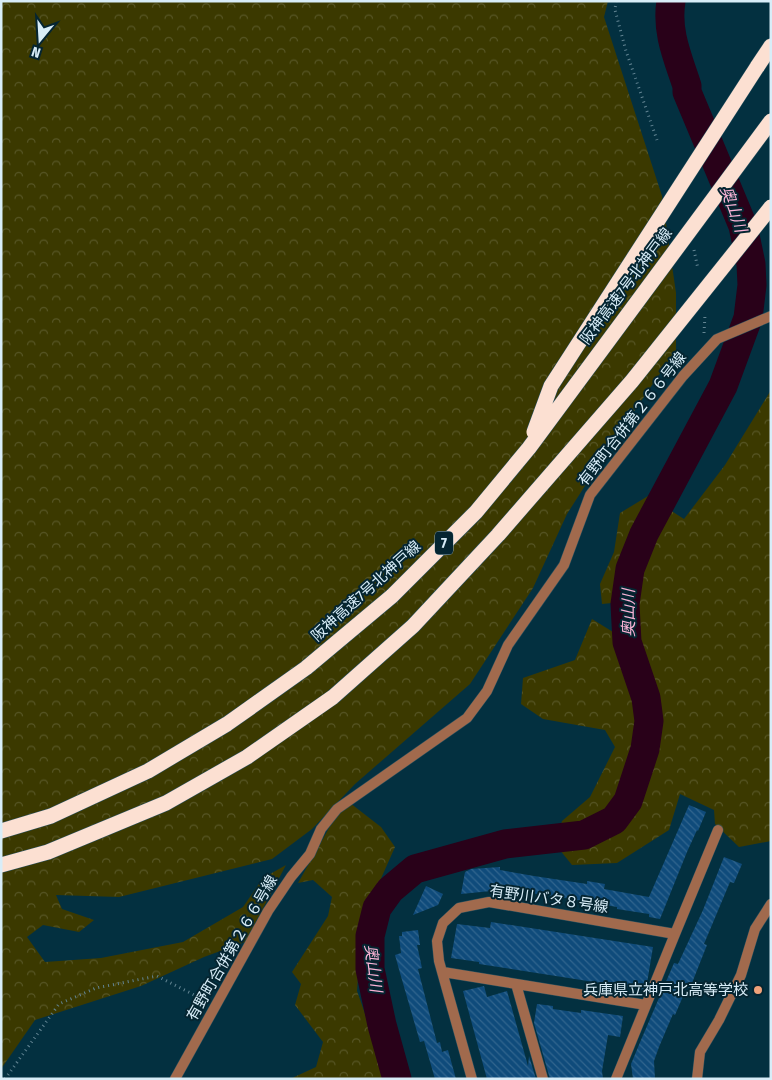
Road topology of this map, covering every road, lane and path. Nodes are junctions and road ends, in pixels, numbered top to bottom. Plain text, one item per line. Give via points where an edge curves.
1 (616, 1) edge
2 (771, 46) edge
3 (771, 121) edge
4 (657, 140) dead end
5 (771, 207) edge
6 (771, 219) edge
7 (693, 246) dead end
8 (698, 269) dead end
9 (771, 316) edge
10 (675, 326) junction
11 (528, 448) junction
12 (718, 830) dead end
13 (1, 831) edge
14 (1, 865) edge
15 (771, 904) edge
16 (675, 934) junction
17 (443, 972) junction
18 (516, 984) junction
19 (646, 1005) junction
20 (215, 1006) junction
21 (5, 1079) edge
22 (175, 1079) edge
23 (472, 1079) edge
24 (543, 1079) edge
25 (616, 1079) edge
26 (697, 1079) edge

1 - 4 path via 615,10 626,51
2 - 11 highway, bridge via 551,386
3 - 11 highway, 阪神高速7号北神戸線 / 7, bridge
5 - 10 highway, 7, bridge
6 - 10 highway, bridge
7 - 8 path
9 - 20 street, 有野町合併第２６６号線 via 717,339 683,376 590,495 564,565 508,645 487,690 467,718 337,809 321,828 310,854 268,910
10 - 14 highway, 7, bridge via 632,381 498,536 413,626 333,697 248,758 166,803 48,852
11 - 13 highway, 阪神高速7号北神戸線 / 7, bridge via 476,512 398,589 306,668 227,724 148,771 51,816
12 - 16 street
15 - 26 street via 755,929 741,975 700,1052
16 - 17 street, 有野川バタ８号線 via 490,902 459,908 443,923 437,941
16 - 19 street
17 - 18 street
17 - 23 street, 有野川バタ８号線
18 - 19 street
18 - 24 street
19 - 25 street
20 - 21 path via 158,976 96,988 59,1004
20 - 22 street, 有野町合併第２６６号線

